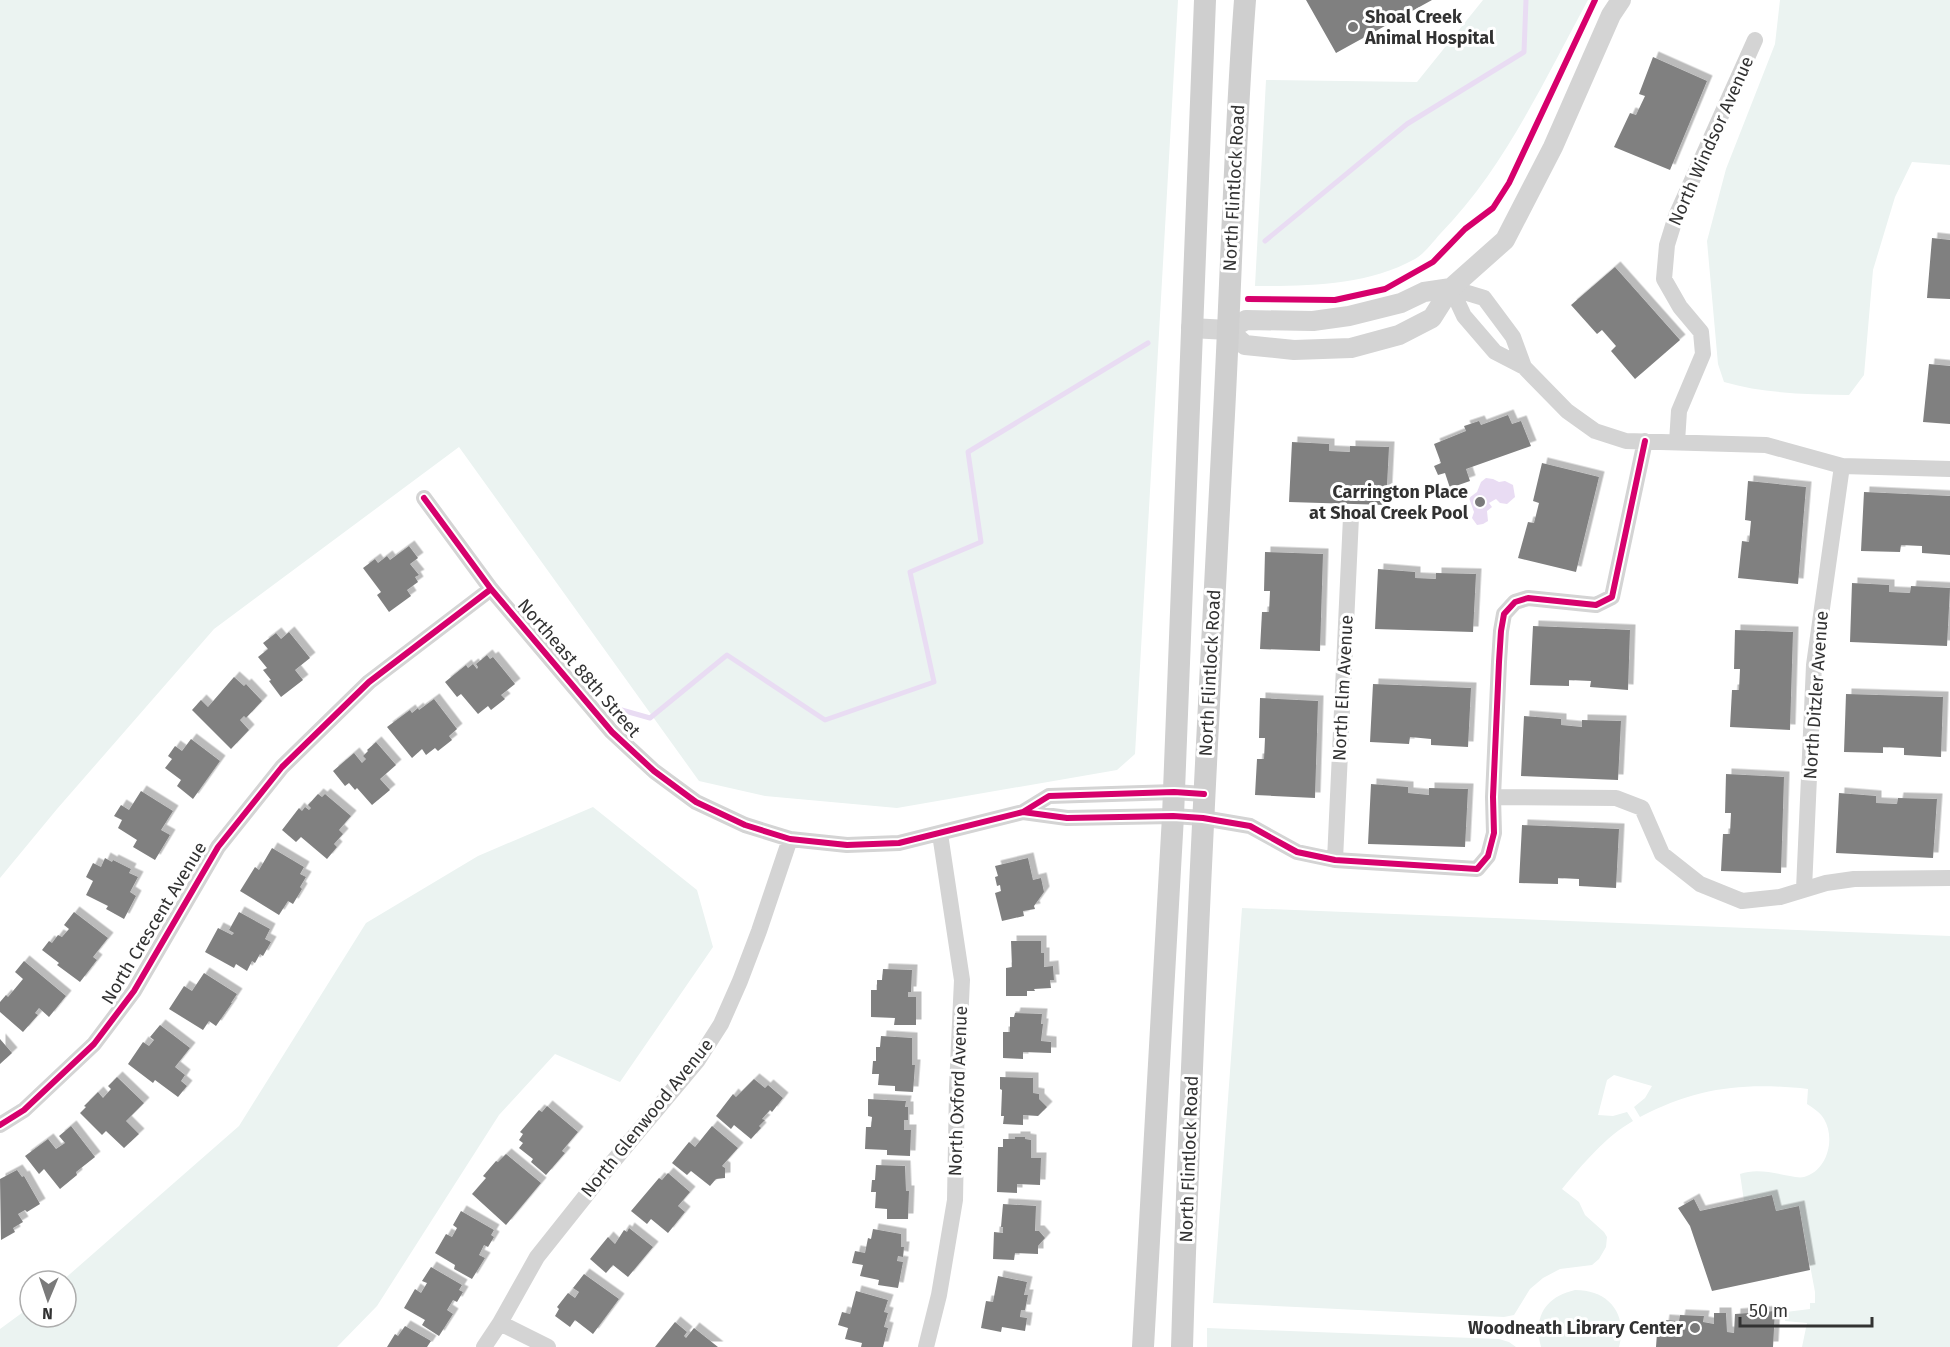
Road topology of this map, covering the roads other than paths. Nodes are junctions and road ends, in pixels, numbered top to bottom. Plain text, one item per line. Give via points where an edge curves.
1 (1205, 0) edge
2 (1245, 0) edge
3 (1621, 0) edge
4 (1755, 40) dead end
5 (1451, 288) junction
6 (1191, 328) junction
7 (1228, 330) junction
8 (1524, 367) junction
9 (1646, 441) junction
10 (1677, 442) junction
11 (1842, 466) junction
12 (1950, 469) edge
13 (424, 498) dead end
14 (1351, 517) dead end
15 (491, 589) junction
16 (1174, 792) junction
17 (1204, 794) junction
18 (1493, 797) junction
19 (1023, 813) junction
20 (1173, 816) junction
21 (1203, 818) junction
22 (940, 834) junction
23 (790, 839) junction
24 (1335, 860) junction
25 (1950, 878) edge
26 (1804, 889) junction
27 (0, 1125) edge
28 (500, 1323) junction
29 (484, 1347) edge
30 (548, 1347) edge
31 (926, 1347) edge
32 (1143, 1347) edge
33 (1182, 1347) edge

1 - 6 main road, North Flintlock Road
2 - 7 main road, North Flintlock Road
3 - 5 street via 1505,240
4 - 10 street, North Windsor Avenue via 1676,216 1667,245 1664,279 1701,332 1703,354 1679,411
5 - 7 street via 1424,292 1401,303 1348,316 1313,321 1246,320
5 - 7 street via 1432,318 1399,335 1351,348 1294,350 1245,345
5 - 8 street via 1464,316 1495,352
5 - 8 street via 1484,298 1513,337
6 - 7 street
6 - 16 main road, North Flintlock Road
7 - 17 main road, North Flintlock Road
8 - 9 street via 1567,411 1595,431 1626,441
9 - 10 street
9 - 18 street via 1612,597 1596,605 1528,598 1515,602 1504,614
10 - 11 street via 1766,445
11 - 12 street
11 - 26 street, North Ditzler Avenue via 1814,665
13 - 15 street, Northeast 88th Street
14 - 24 street, North Elm Avenue
15 - 23 street, Northeast 88th Street via 612,732 654,771 696,802 745,825
15 - 27 street, North Crescent Avenue via 369,682 282,767 218,846 135,991 94,1044 24,1110
16 - 17 street
16 - 19 street, Northeast 88th Street via 1049,796
16 - 20 main road, North Flintlock Road
17 - 21 main road, North Flintlock Road
18 - 24 street, Northeast 88th Street via 1494,833 1488,856 1477,869
18 - 26 street via 1616,798 1642,808 1662,854 1700,884 1742,901 1780,897
19 - 20 street, Northeast 88th Street via 1067,818
19 - 22 street, Northeast 88th Street
20 - 21 street, Northeast 88th Street
20 - 32 main road, North Flintlock Road
21 - 24 street, Northeast 88th Street via 1250,826 1297,852
21 - 33 main road, North Flintlock Road
22 - 23 street, Northeast 88th Street via 899,843 847,845
22 - 31 street, North Oxford Avenue via 962,980 955,1200
23 - 28 street, North Glenwood Avenue via 748,962 721,1024 698,1060 537,1257
25 - 26 street via 1854,879
28 - 29 street, North Glenwood Avenue
28 - 30 street

